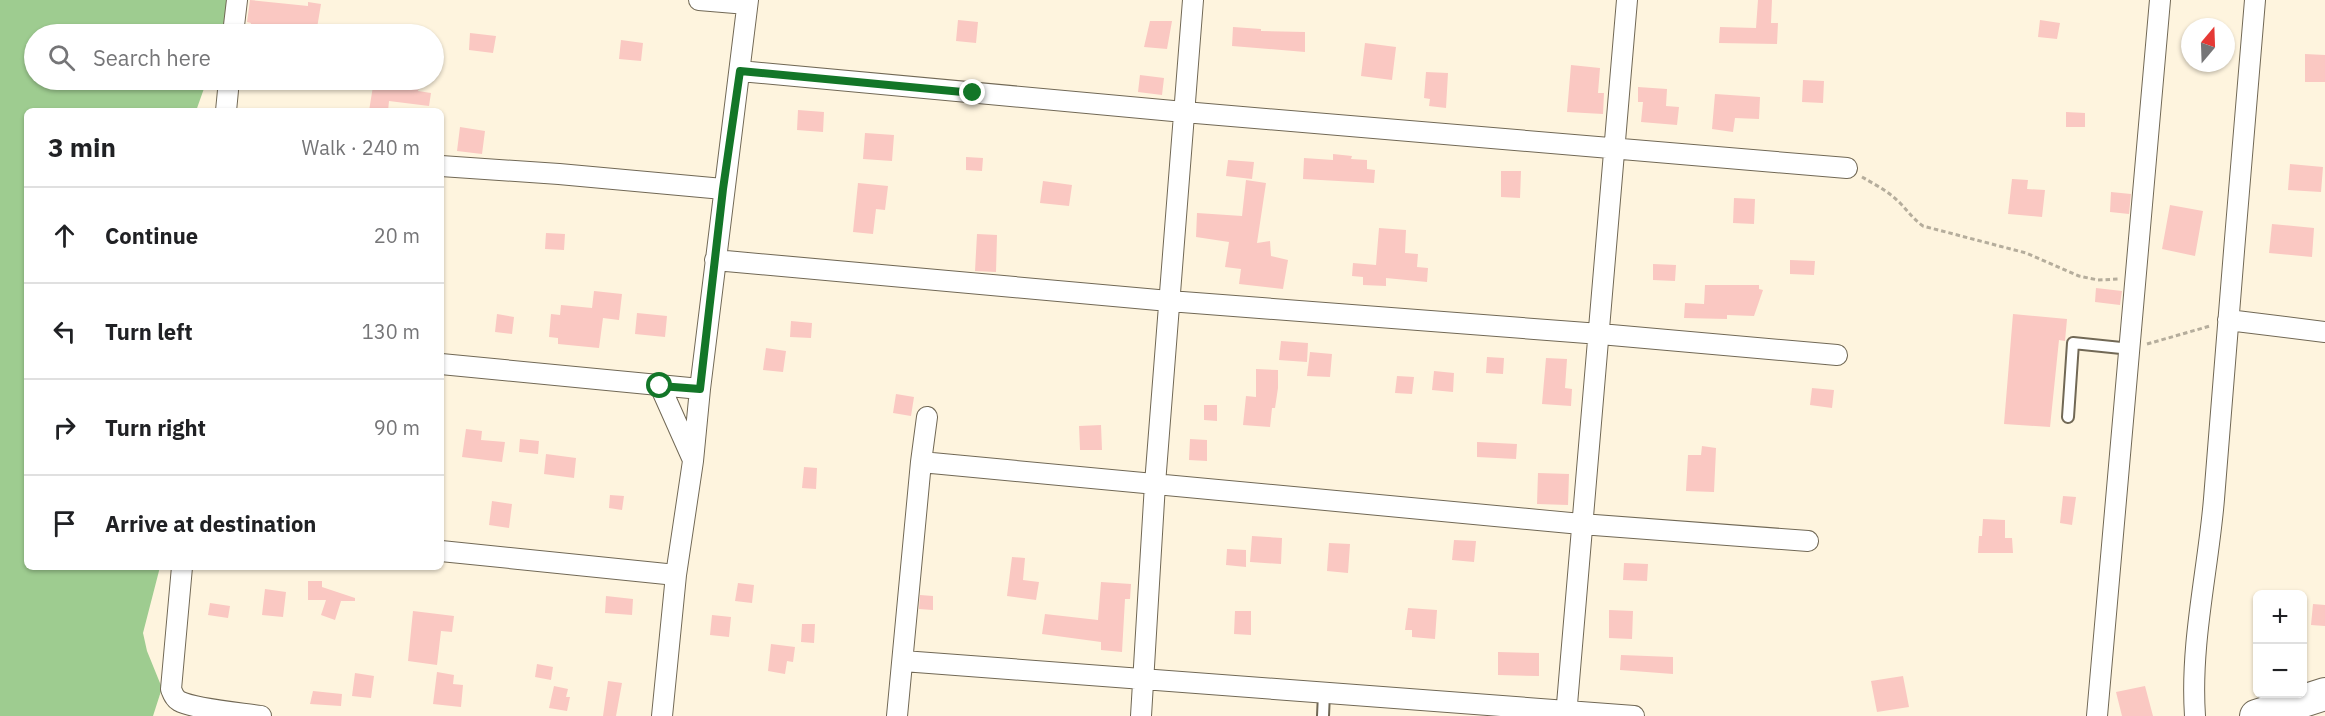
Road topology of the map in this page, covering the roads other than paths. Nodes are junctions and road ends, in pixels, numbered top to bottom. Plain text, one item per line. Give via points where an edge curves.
1 (237, 0) edge
2 (699, 0) edge
3 (1193, 0) edge
4 (1627, 0) edge
5 (2160, 0) edge
6 (2255, 0) edge
7 (747, 2) edge
8 (234, 24) edge
9 (740, 71) junction
10 (228, 90) edge
11 (226, 108) edge
12 (1184, 112) junction
13 (1614, 148) junction
14 (444, 166) edge
15 (1847, 168) road end
16 (723, 189) junction
17 (715, 261) junction
18 (1169, 301) junction
19 (2228, 320) junction
20 (2325, 332) edge
21 (1600, 334) junction
22 (2131, 349) junction
23 (1836, 355) dead end
24 (444, 364) edge
25 (660, 386) junction
26 (700, 389) junction
27 (927, 417) dead end
28 (2068, 417) dead end
29 (693, 460) junction
30 (921, 462) junction
31 (1155, 484) junction
32 (1581, 524) junction
33 (1808, 541) dead end
34 (444, 551) edge
35 (182, 570) edge
36 (676, 574) junction
37 (903, 661) junction
38 (1143, 680) junction
39 (1324, 693) junction
40 (2325, 694) edge
41 (1566, 714) edge
42 (261, 716) edge
43 (662, 716) edge
44 (897, 716) edge
45 (1141, 716) edge
46 (1323, 716) edge
47 (1634, 716) edge
48 (2097, 716) edge
49 (2195, 716) edge
50 (2256, 716) edge

1 - 8 street
2 - 7 street
3 - 12 street
4 - 13 street
5 - 22 street
6 - 19 street
7 - 9 street
9 - 12 street
9 - 16 street
10 - 11 street
12 - 13 street
12 - 18 street
13 - 15 street
13 - 21 street
14 - 16 street
16 - 17 street
17 - 18 street
17 - 26 street
18 - 21 street
18 - 31 street
19 - 20 street
19 - 49 street via 2212,525 2194,658
21 - 23 street
21 - 32 street
22 - 28 lane via 2073,343
22 - 48 street
24 - 25 street
25 - 26 street
25 - 29 street
26 - 29 street
27 - 30 street
29 - 36 street
30 - 31 street
30 - 37 street
31 - 32 street
31 - 38 street
32 - 33 street
32 - 41 street
34 - 36 street
35 - 42 street via 171,689 174,697 190,704
36 - 43 street
37 - 38 street
37 - 44 street
38 - 39 street
38 - 45 street
39 - 41 street
39 - 46 lane
40 - 50 main road
41 - 47 street

